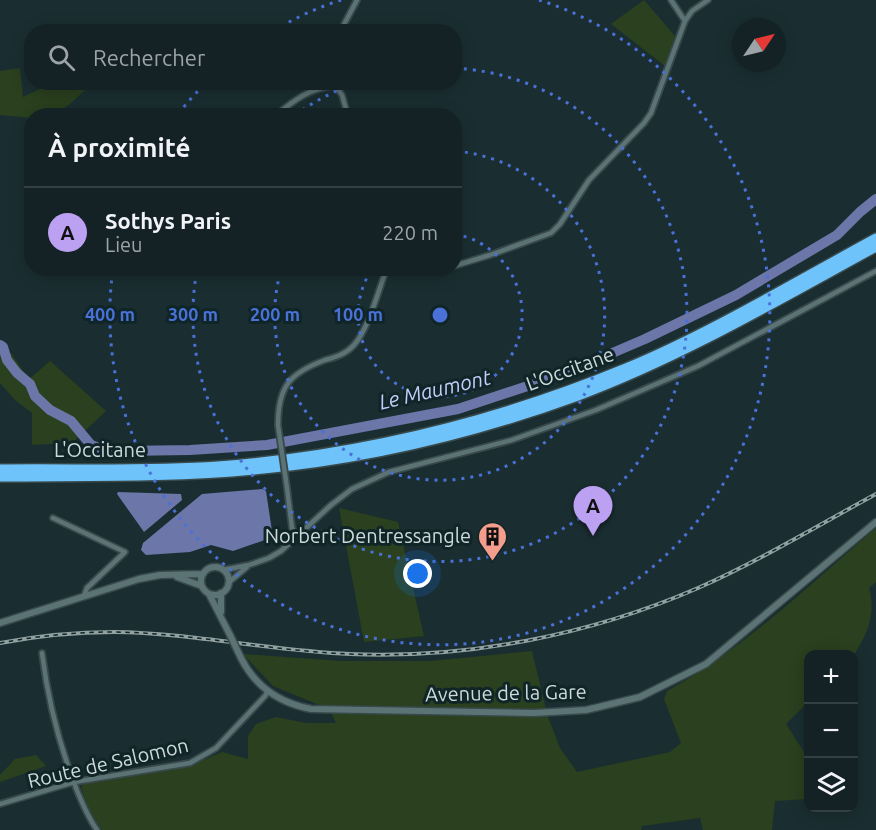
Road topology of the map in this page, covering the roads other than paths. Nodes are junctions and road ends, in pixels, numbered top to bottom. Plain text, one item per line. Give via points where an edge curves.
1 (357, 0) edge
2 (671, 0) edge
3 (708, 0) edge
4 (685, 21) junction
5 (344, 24) edge
6 (315, 90) edge
7 (338, 90) edge
8 (285, 108) edge
9 (346, 108) edge
10 (876, 238) edge
11 (876, 247) edge
12 (462, 263) edge
13 (876, 271) edge
14 (384, 276) edge
15 (0, 469) edge
16 (0, 477) edge
17 (54, 518) dead end
18 (876, 522) edge
19 (298, 538) junction
20 (249, 565) junction
21 (223, 570) junction
22 (203, 573) junction
23 (174, 576) junction
24 (228, 583) junction
25 (202, 586) junction
26 (221, 593) junction
27 (209, 594) junction
28 (84, 596) junction
29 (222, 616) junction
30 (0, 623) edge
31 (42, 653) dead end
32 (268, 691) junction
33 (74, 782) junction
34 (0, 804) edge
35 (97, 830) edge

1 - 5 street
2 - 4 street
3 - 4 street
4 - 12 street via 651,113 589,180 555,228 539,238
6 - 8 street
7 - 9 street
10 - 15 highway, L'Occitane via 628,367 470,422 361,447 218,466
11 - 16 highway, L'Occitane via 659,362 579,395 463,432 372,453 255,470
13 - 19 street via 698,366 596,410 512,440 389,472 352,489
14 - 19 street, bridge via 359,338 346,352 293,377 279,399 278,425 292,528
17 - 28 street via 126,552 87,588
18 - 32 street, Avenue de la Gare via 706,664 640,697 614,705 534,713 311,709 286,702
19 - 20 street via 275,555
20 - 21 street
20 - 24 street
21 - 22 street via 214,567
21 - 24 street
22 - 23 street
22 - 25 street
23 - 25 street
23 - 28 street via 139,579
24 - 26 street
25 - 27 street
26 - 27 street
26 - 29 street
27 - 29 street
28 - 30 street
29 - 32 street, Avenue de la Gare, bridge via 241,658 255,680
31 - 33 street via 47,693
32 - 33 street, Route de Salomon via 216,748 190,763
33 - 34 street, Route de Salomon
33 - 35 street

